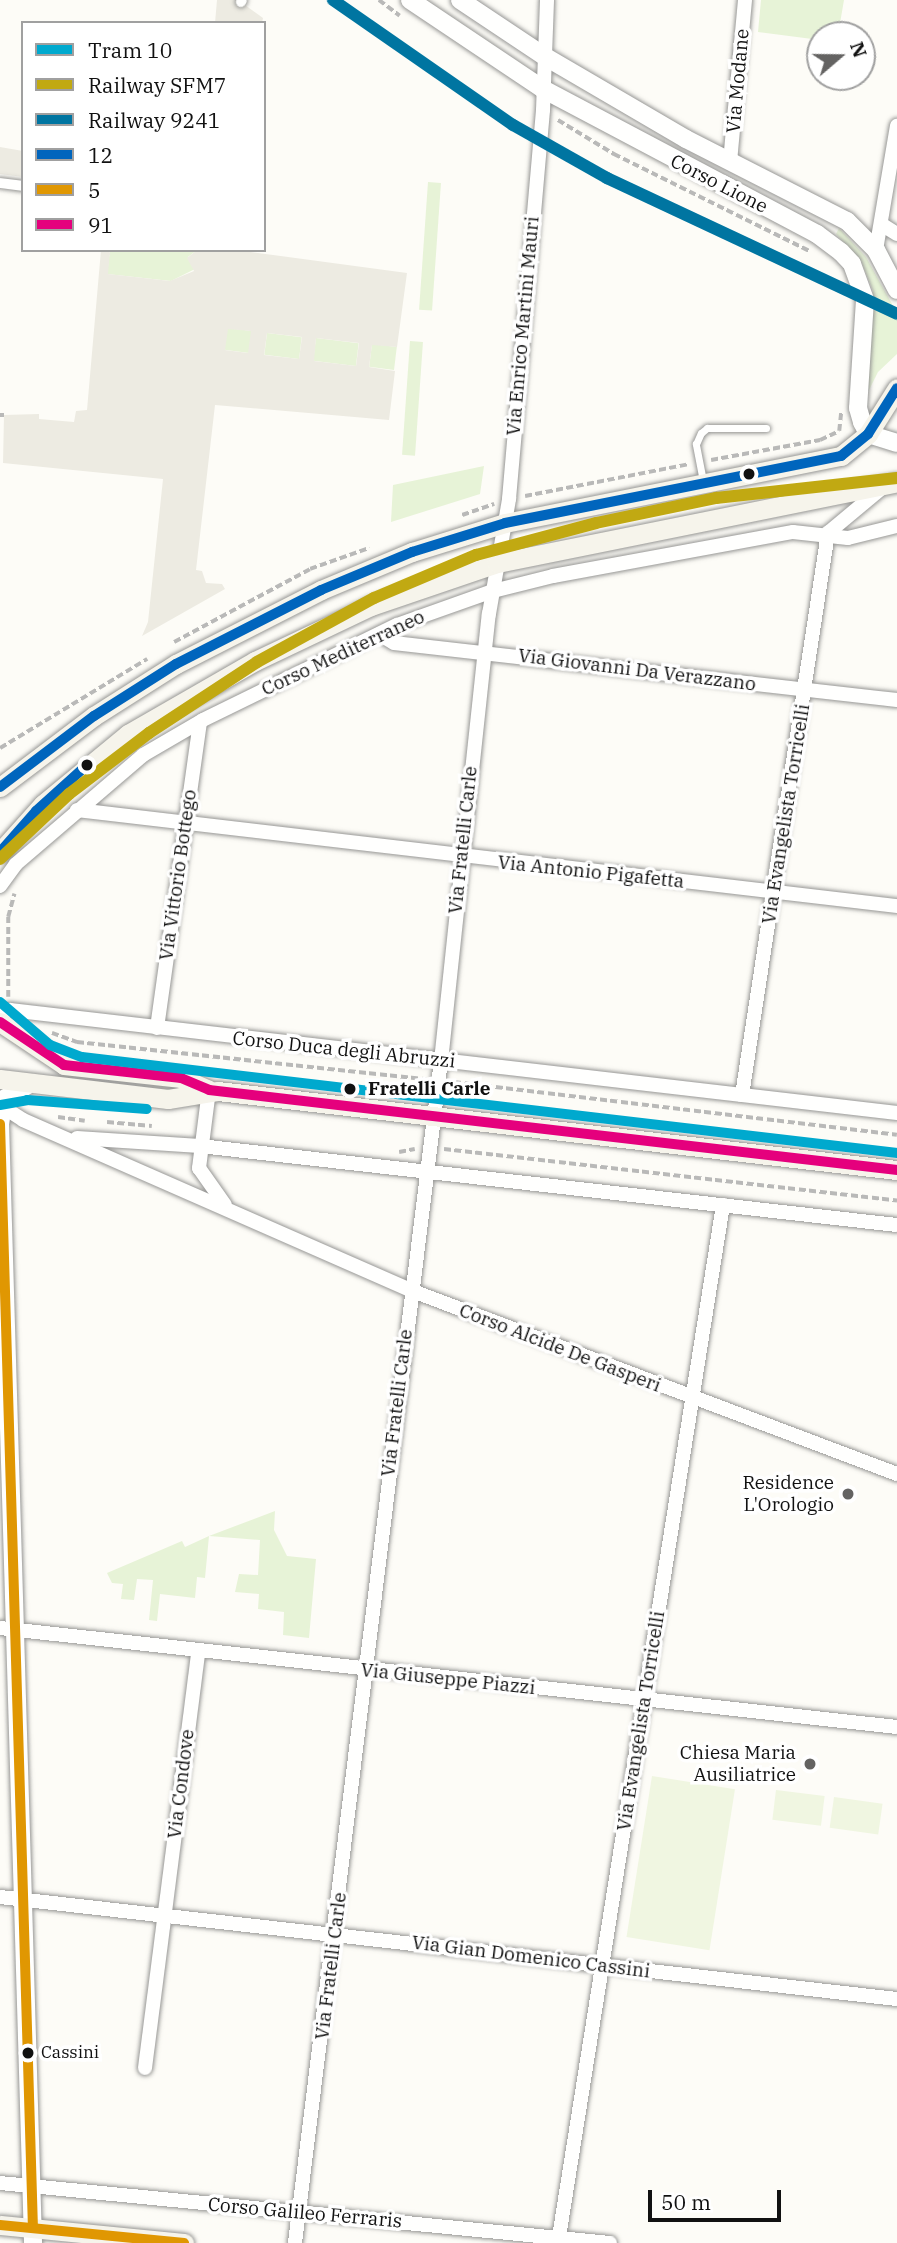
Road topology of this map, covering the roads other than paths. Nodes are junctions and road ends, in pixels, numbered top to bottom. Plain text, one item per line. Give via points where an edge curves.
1 (410, 0) edge
2 (460, 0) edge
3 (547, 0) edge
4 (744, 0) edge
5 (544, 56) junction
6 (543, 89) junction
7 (897, 126) edge
8 (730, 162) junction
9 (0, 183) edge
10 (21, 186) edge
11 (881, 224) junction
12 (897, 234) edge
13 (876, 250) junction
14 (897, 290) edge
15 (897, 388) edge
16 (766, 428) dead end
17 (868, 434) junction
18 (897, 443) edge
19 (891, 483) edge
20 (704, 485) junction
21 (505, 523) junction
22 (897, 526) edge
23 (828, 533) junction
24 (497, 563) junction
25 (493, 591) junction
26 (379, 634) junction
27 (486, 652) junction
28 (805, 690) junction
29 (897, 700) edge
30 (200, 722) junction
31 (0, 787) edge
32 (77, 810) junction
33 (186, 823) junction
34 (0, 852) edge
35 (460, 857) junction
36 (0, 886) edge
37 (774, 892) junction
38 (897, 906) edge
39 (2, 1019) edge
40 (157, 1028) junction
41 (441, 1061) junction
42 (0, 1080) edge
43 (28, 1085) junction
44 (209, 1090) junction
45 (742, 1095) junction
46 (0, 1105) edge
47 (897, 1113) edge
48 (433, 1114) junction
49 (0, 1124) edge
50 (67, 1137) junction
51 (200, 1146) junction
52 (897, 1170) edge
53 (424, 1172) junction
54 (723, 1205) junction
55 (228, 1209) junction
56 (897, 1225) edge
57 (410, 1290) junction
58 (692, 1398) junction
59 (897, 1474) edge
60 (6, 1629) edge
61 (198, 1653) junction
62 (366, 1671) junction
63 (644, 1701) junction
64 (897, 1727) edge
65 (0, 1897) edge
66 (24, 1899) junction
67 (164, 1915) junction
68 (336, 1935) junction
69 (602, 1966) junction
70 (897, 1999) edge
71 (145, 2068) dead end
72 (0, 2183) edge
73 (33, 2187) junction
74 (299, 2212) junction
75 (0, 2225) edge
76 (33, 2236) edge
77 (559, 2237) junction
78 (184, 2243) edge
79 (295, 2243) edge
80 (610, 2243) edge

1 - 6 street, Corso Lione
2 - 5 street, Corso Lione
3 - 5 street, Via Enrico Martini Mauri
4 - 8 street, Via Modane
5 - 6 street, Via Enrico Martini Mauri
5 - 8 street, Corso Lione
6 - 17 street, Corso Lione via 817,234 841,252 852,264 865,300 858,408
6 - 21 street, Via Enrico Martini Mauri
7 - 11 street
8 - 13 street, Corso Lione via 847,221
9 - 10 street
11 - 12 street
11 - 13 street
13 - 14 street, Corso Lione
15 - 17 main road
16 - 20 lane via 707,428 701,433 696,444
17 - 18 street
17 - 20 main road via 841,456
19 - 23 street, Corso Mediterraneo
19 - 24 main road, Corso Mediterraneo
20 - 21 main road
21 - 24 street, Via Enrico Martini Mauri
21 - 31 main road via 412,552 226,637 94,716
22 - 23 street, Corso Mediterraneo via 864,537
23 - 25 street, Corso Mediterraneo via 793,531
23 - 28 street, Via Evangelista Torricelli
24 - 25 street, Via Fratelli Carle
24 - 34 main road, Corso Mediterraneo via 371,606 168,708 80,769
25 - 26 street, Corso Mediterraneo
25 - 27 street, Via Fratelli Carle
26 - 27 street, Via Giovanni Da Verazzano via 394,643
26 - 30 street, Corso Mediterraneo
27 - 28 street, Via Giovanni Da Verazzano
27 - 35 street, Via Fratelli Carle
28 - 29 street, Via Giovanni Da Verazzano
28 - 37 street, Via Evangelista Torricelli
30 - 32 street, Corso Mediterraneo via 143,755
30 - 33 street, Via Vittorio Bottego
32 - 33 street, Via Antonio Pigafetta
32 - 36 street, Corso Mediterraneo via 16,864
33 - 35 street, Via Antonio Pigafetta
33 - 40 street, Via Vittorio Bottego
35 - 37 street, Via Antonio Pigafetta
35 - 41 street, Via Fratelli Carle
37 - 38 street, Via Antonio Pigafetta
37 - 45 street, Via Evangelista Torricelli
39 - 40 street, Corso Duca degli Abruzzi via 10,1010
39 - 44 main road, Corso Duca degli Abruzzi via 64,1065 181,1078
40 - 41 street, Corso Duca degli Abruzzi
41 - 45 street, Corso Duca degli Abruzzi
41 - 48 street, Via Fratelli Carle
42 - 43 main road, Corso Duca degli Abruzzi
43 - 44 main road, Corso Duca degli Abruzzi via 168,1099
43 - 46 street
44 - 48 main road, Corso Duca degli Abruzzi
44 - 51 street
45 - 47 street, Corso Duca degli Abruzzi
46 - 49 street
46 - 50 street, Corso Alcide De Gasperi via 23,1120
48 - 52 main road, Corso Duca degli Abruzzi
48 - 53 street, Via Fratelli Carle
49 - 60 street
50 - 51 street
50 - 55 street, Corso Alcide De Gasperi
51 - 53 street
51 - 55 street via 199,1168
53 - 54 street
53 - 57 street, Via Fratelli Carle
54 - 56 street
54 - 58 street, Via Evangelista Torricelli
55 - 57 street, Corso Alcide De Gasperi
57 - 58 street, Corso Alcide De Gasperi
57 - 62 street, Via Fratelli Carle
58 - 59 street, Corso Alcide De Gasperi
58 - 63 street, Via Evangelista Torricelli
60 - 61 street, Via Giuseppe Piazzi
60 - 66 street
61 - 62 street, Via Giuseppe Piazzi
61 - 67 street, Via Condove
62 - 63 street, Via Giuseppe Piazzi
62 - 68 street, Via Fratelli Carle
63 - 64 street, Via Giuseppe Piazzi
63 - 69 street, Via Evangelista Torricelli
65 - 66 street, Via Gian Domenico Cassini
66 - 67 street, Via Gian Domenico Cassini
66 - 73 street
67 - 68 street, Via Gian Domenico Cassini
67 - 71 street
68 - 69 street, Via Gian Domenico Cassini
68 - 74 street, Via Fratelli Carle
69 - 70 street, Via Gian Domenico Cassini
69 - 77 street, Via Evangelista Torricelli
72 - 73 street, Corso Galileo Ferraris
73 - 74 street, Corso Galileo Ferraris
73 - 76 street
74 - 77 street, Corso Galileo Ferraris
74 - 79 street, Via Fratelli Carle
75 - 76 main road
76 - 78 main road
77 - 80 street, Corso Galileo Ferraris

